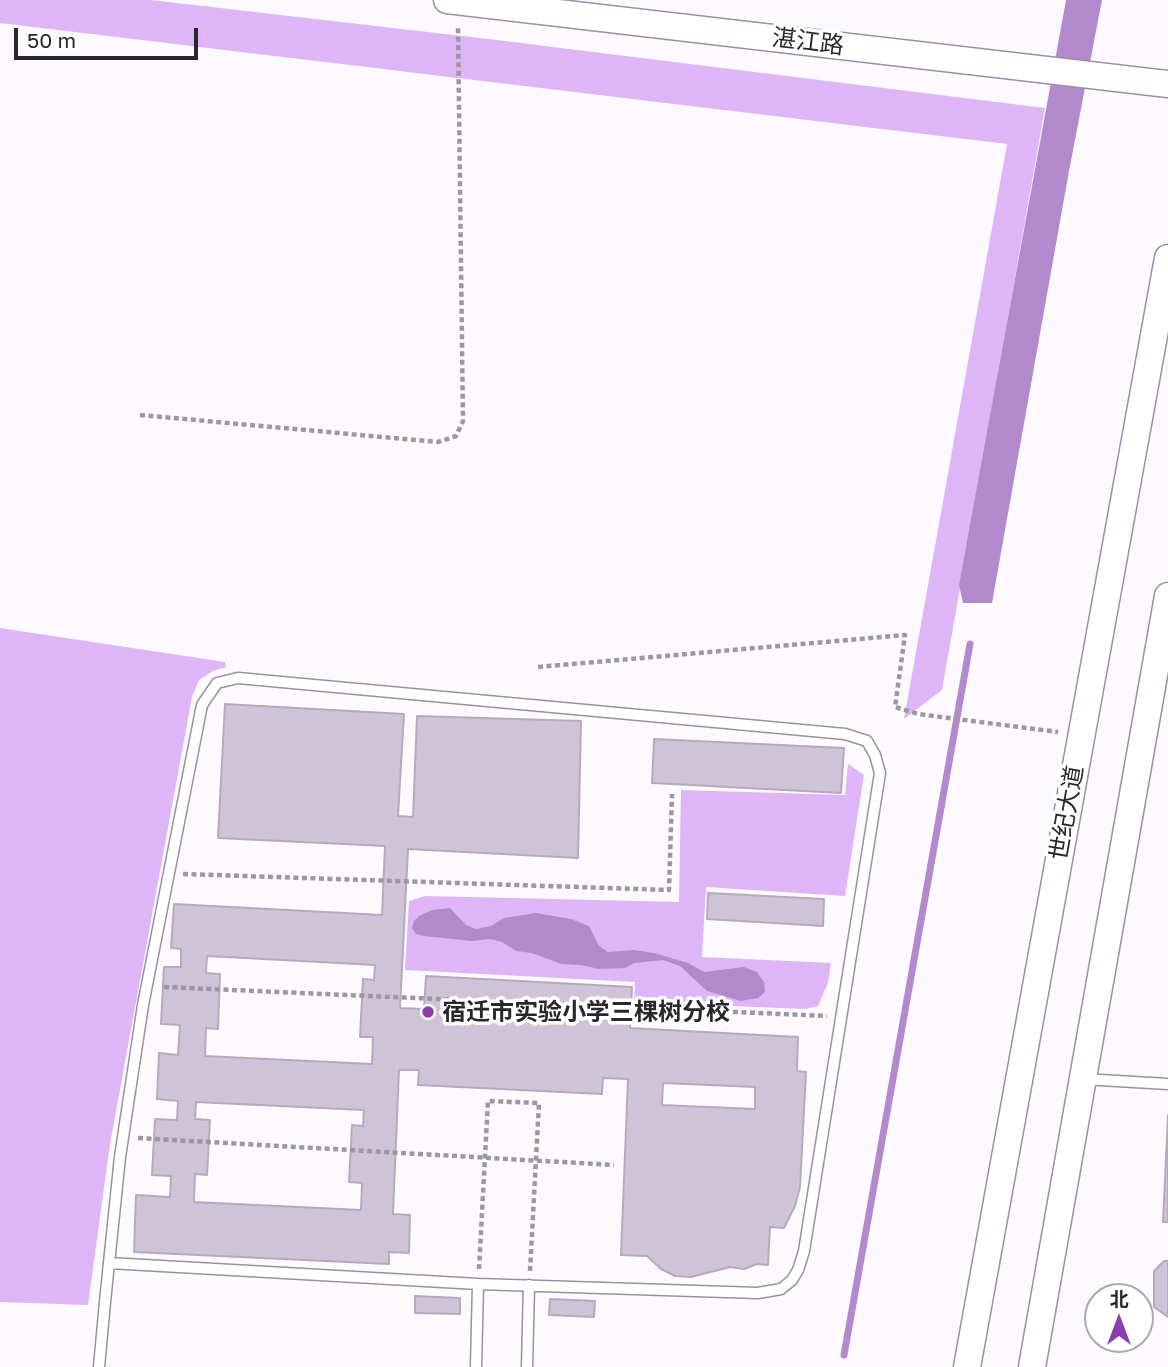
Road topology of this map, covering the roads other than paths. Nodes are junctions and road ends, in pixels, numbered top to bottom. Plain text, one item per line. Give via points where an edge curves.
1 (452, 1) edge
2 (1168, 84) edge
3 (1168, 258) edge
4 (1168, 596) edge
5 (1083, 1079) junction
6 (1168, 1084) edge
7 (109, 1263) junction
8 (478, 1284) junction
9 (529, 1285) junction
10 (99, 1367) edge
11 (476, 1367) edge
12 (527, 1367) edge
13 (967, 1367) edge
14 (1032, 1367) edge

1 - 2 street, 湛江路
3 - 13 street, 世纪大道
4 - 5 street
5 - 6 lane
5 - 14 street
7 - 8 lane
7 - 9 lane via 147,986 202,705 217,683 238,678 845,734 867,741 880,773 804,1251 792,1280 781,1289 758,1293
7 - 10 lane
8 - 9 lane
8 - 11 lane
9 - 12 lane

